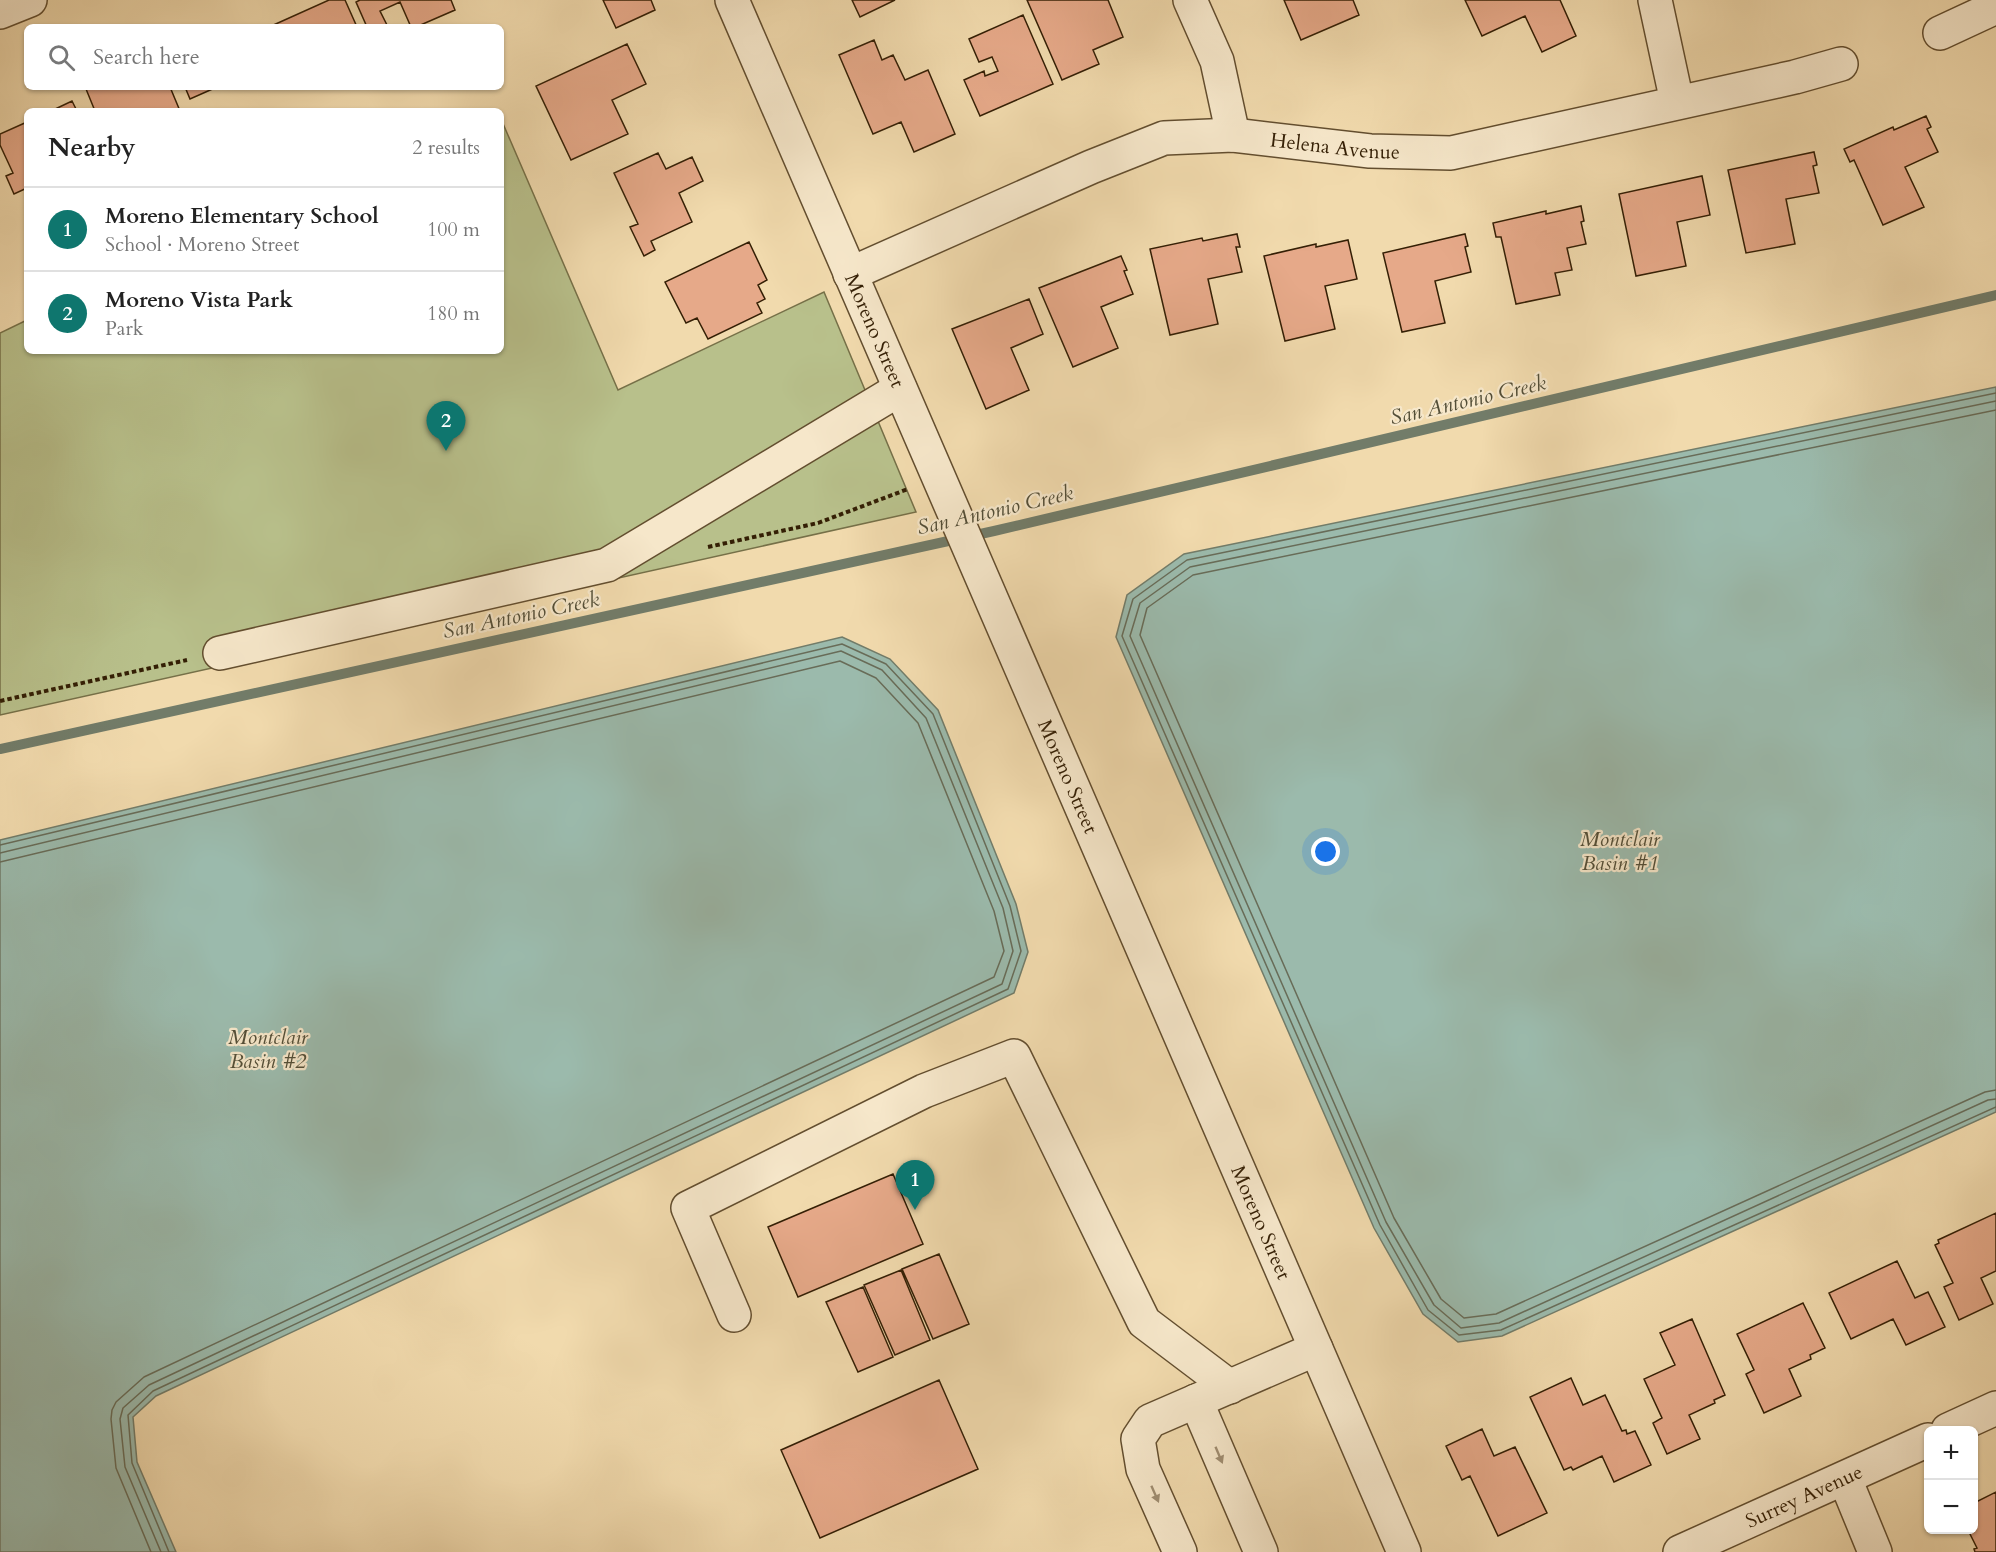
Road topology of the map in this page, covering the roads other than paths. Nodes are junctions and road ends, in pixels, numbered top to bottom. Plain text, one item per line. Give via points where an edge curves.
1 (30, 0) edge
2 (732, 0) edge
3 (1190, 0) edge
4 (1655, 0) edge
5 (1996, 7) edge
6 (0, 12) edge
7 (1940, 33) dead end
8 (1841, 64) dead end
9 (1677, 102) junction
10 (1233, 135) junction
11 (850, 274) junction
12 (900, 389) junction
13 (219, 653) road end
14 (734, 1315) dead end
15 (1316, 1349) junction
16 (1230, 1386) junction
17 (1196, 1401) junction
18 (1996, 1408) edge
19 (1958, 1426) edge
20 (1924, 1442) edge
21 (1845, 1479) junction
22 (1180, 1552) edge
23 (1261, 1552) edge
24 (1404, 1552) edge
25 (1680, 1552) edge
26 (1875, 1552) edge

1 - 6 street
2 - 11 street, Moreno Street
3 - 10 street via 1216,61
4 - 9 street
5 - 7 street
8 - 9 street, Helena Avenue
9 - 10 street, Helena Avenue via 1451,153 1370,150
10 - 11 street, Helena Avenue via 1164,138
11 - 12 street, Moreno Street
12 - 13 street via 607,565
12 - 15 street, Moreno Street
14 - 16 street via 688,1208 924,1091 1014,1056 1144,1322
15 - 16 street
15 - 24 street, Moreno Street
16 - 17 street
17 -> 22 street via 1150,1421 1138,1439 1143,1469
17 -> 23 street
18 - 19 street
20 - 21 street, Surrey Avenue
21 - 25 street, Surrey Avenue
21 - 26 street

